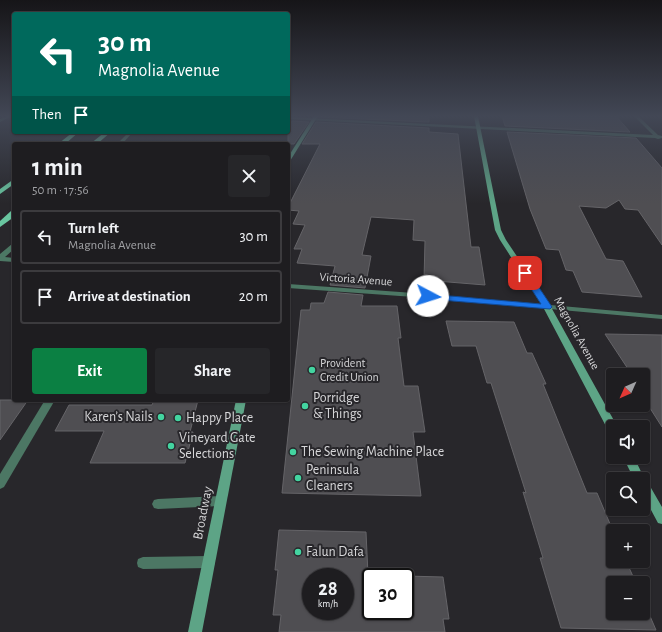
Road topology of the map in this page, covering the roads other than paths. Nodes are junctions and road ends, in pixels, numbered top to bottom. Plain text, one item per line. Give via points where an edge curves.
1 (298, 145) edge
2 (481, 145) edge
3 (290, 158) edge
4 (12, 183) edge
5 (1, 191) edge
6 (12, 215) edge
7 (0, 225) edge
8 (12, 247) edge
9 (0, 259) edge
10 (12, 260) edge
11 (290, 286) edge
12 (547, 307) junction
13 (662, 317) edge
14 (49, 402) edge
15 (241, 402) edge
16 (608, 420) edge
17 (0, 484) edge
18 (650, 497) edge
19 (220, 501) junction
20 (158, 504) dead end
21 (662, 519) edge
22 (209, 562) junction
23 (143, 563) dead end
24 (195, 632) edge

1 - 3 main road
2 - 12 main road, Magnolia Avenue via 498,230
4 - 5 main road
6 - 7 main road
8 - 9 street
9 - 10 street
11 - 12 street, Victoria Avenue
12 - 13 street, Victoria Avenue
12 - 16 main road, Magnolia Avenue
14 - 17 street
15 - 19 main road, Broadway
18 - 21 main road
19 - 20 street
19 - 22 main road, Broadway
22 - 23 street
22 - 24 main road, Broadway

